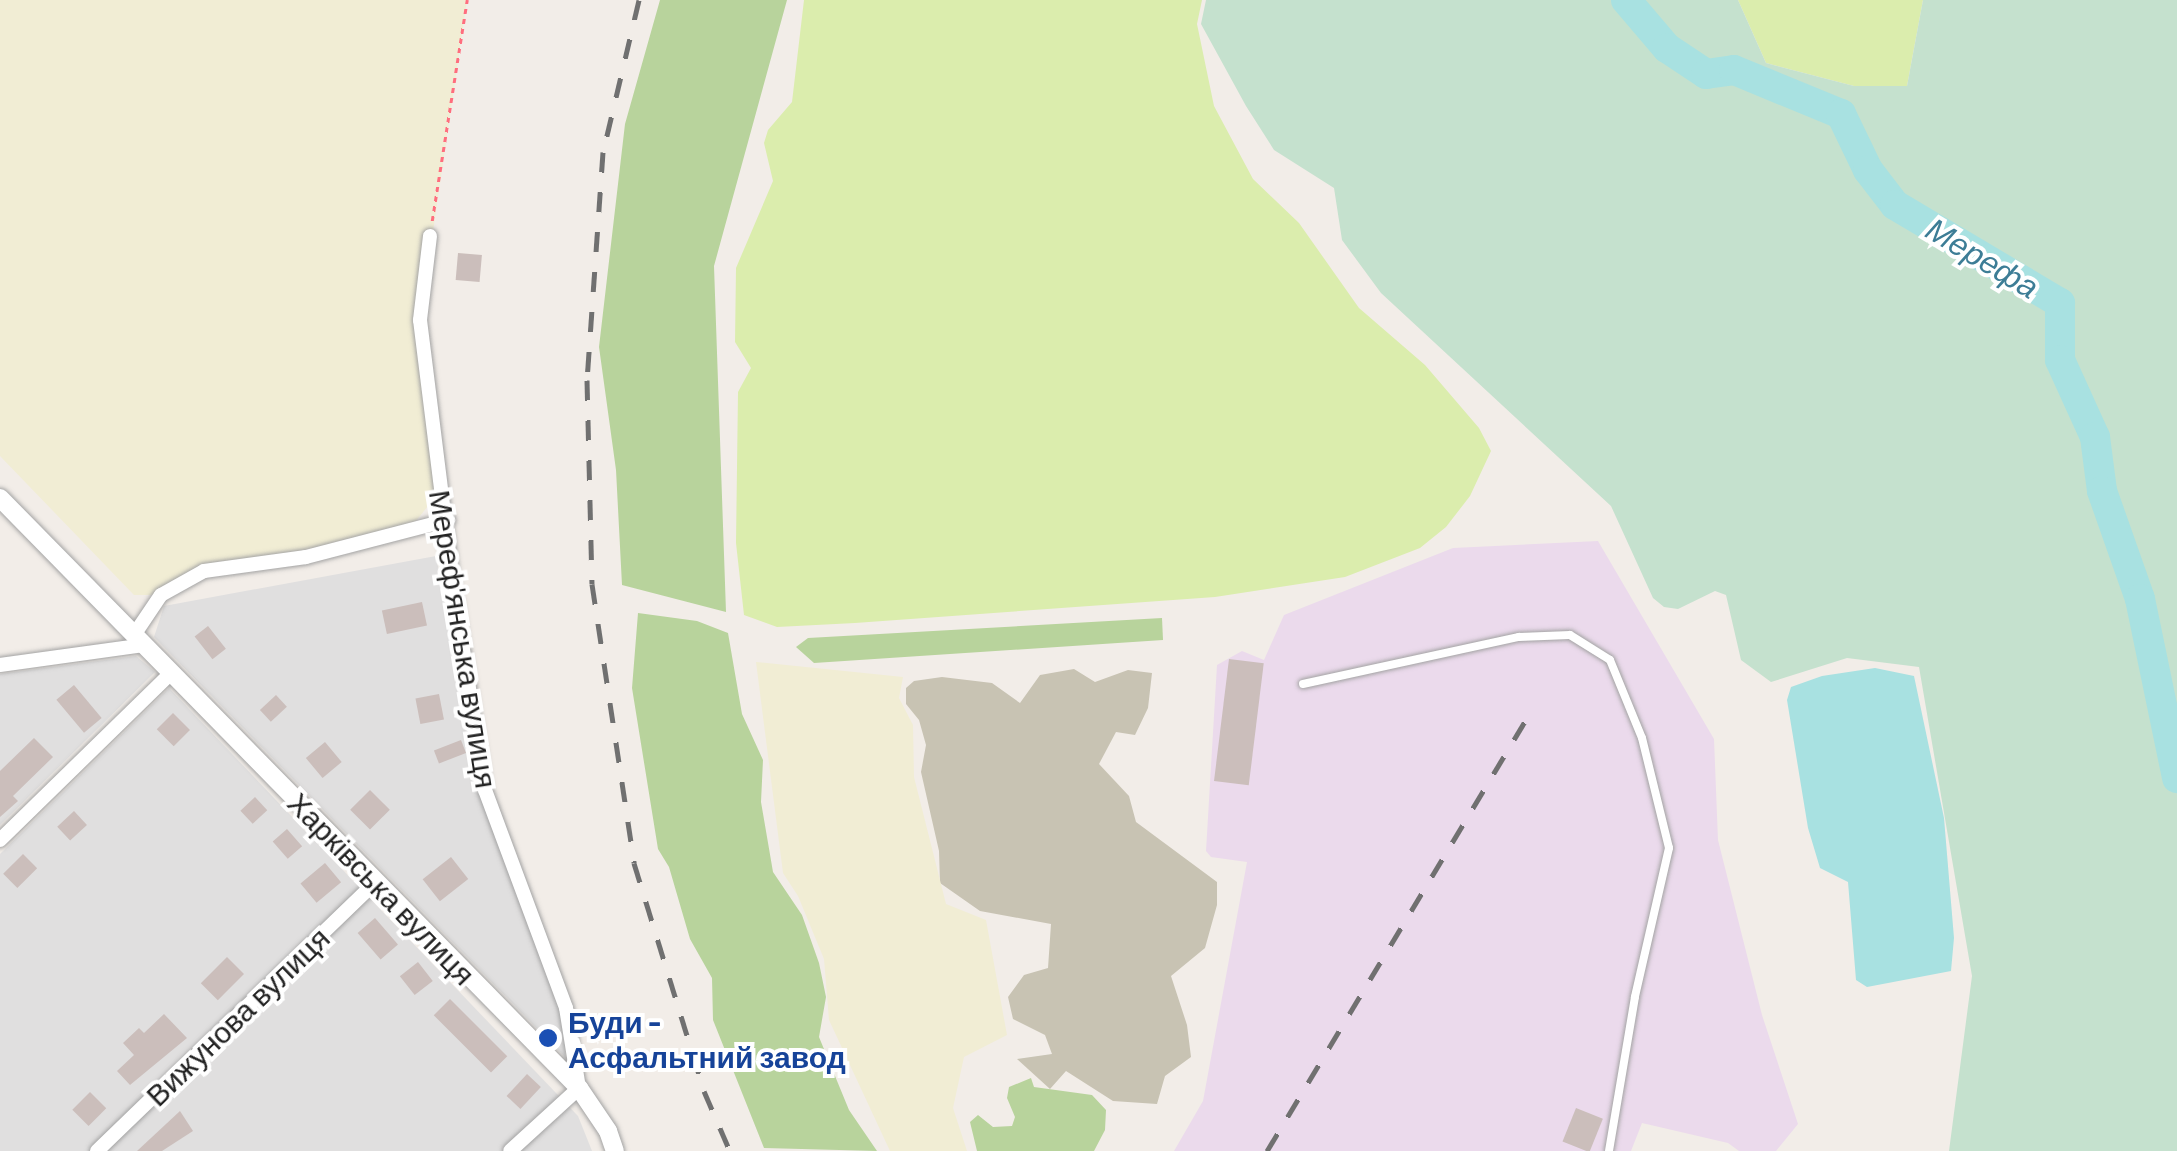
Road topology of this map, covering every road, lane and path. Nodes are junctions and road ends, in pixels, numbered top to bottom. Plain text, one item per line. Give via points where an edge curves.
1 (467, 0) edge
2 (430, 236) joint
3 (0, 498) edge
4 (448, 520) junction
5 (139, 640) junction
6 (0, 665) edge
7 (171, 672) junction
8 (1303, 684) dead end
9 (0, 840) edge
10 (376, 882) junction
11 (578, 1088) junction
12 (97, 1151) edge
13 (510, 1151) edge
14 (614, 1151) edge
15 (1609, 1151) edge

1 - 2 path
2 - 4 street, Мереф'янська вулиця via 420,320
3 - 5 street, Харківська вулиця
4 - 5 street via 306,558 204,571 161,595
4 - 11 street, Мереф'янська вулиця via 485,790 566,1008
5 - 6 street
5 - 7 street, Харківська вулиця
7 - 9 street
7 - 10 street, Харківська вулиця
8 - 15 lane via 1519,638 1570,635 1610,660 1642,738 1669,848
10 - 11 street, Харківська вулиця
10 - 12 street, Вижунова вулиця
11 - 13 street
11 - 14 street, Харківська вулиця

